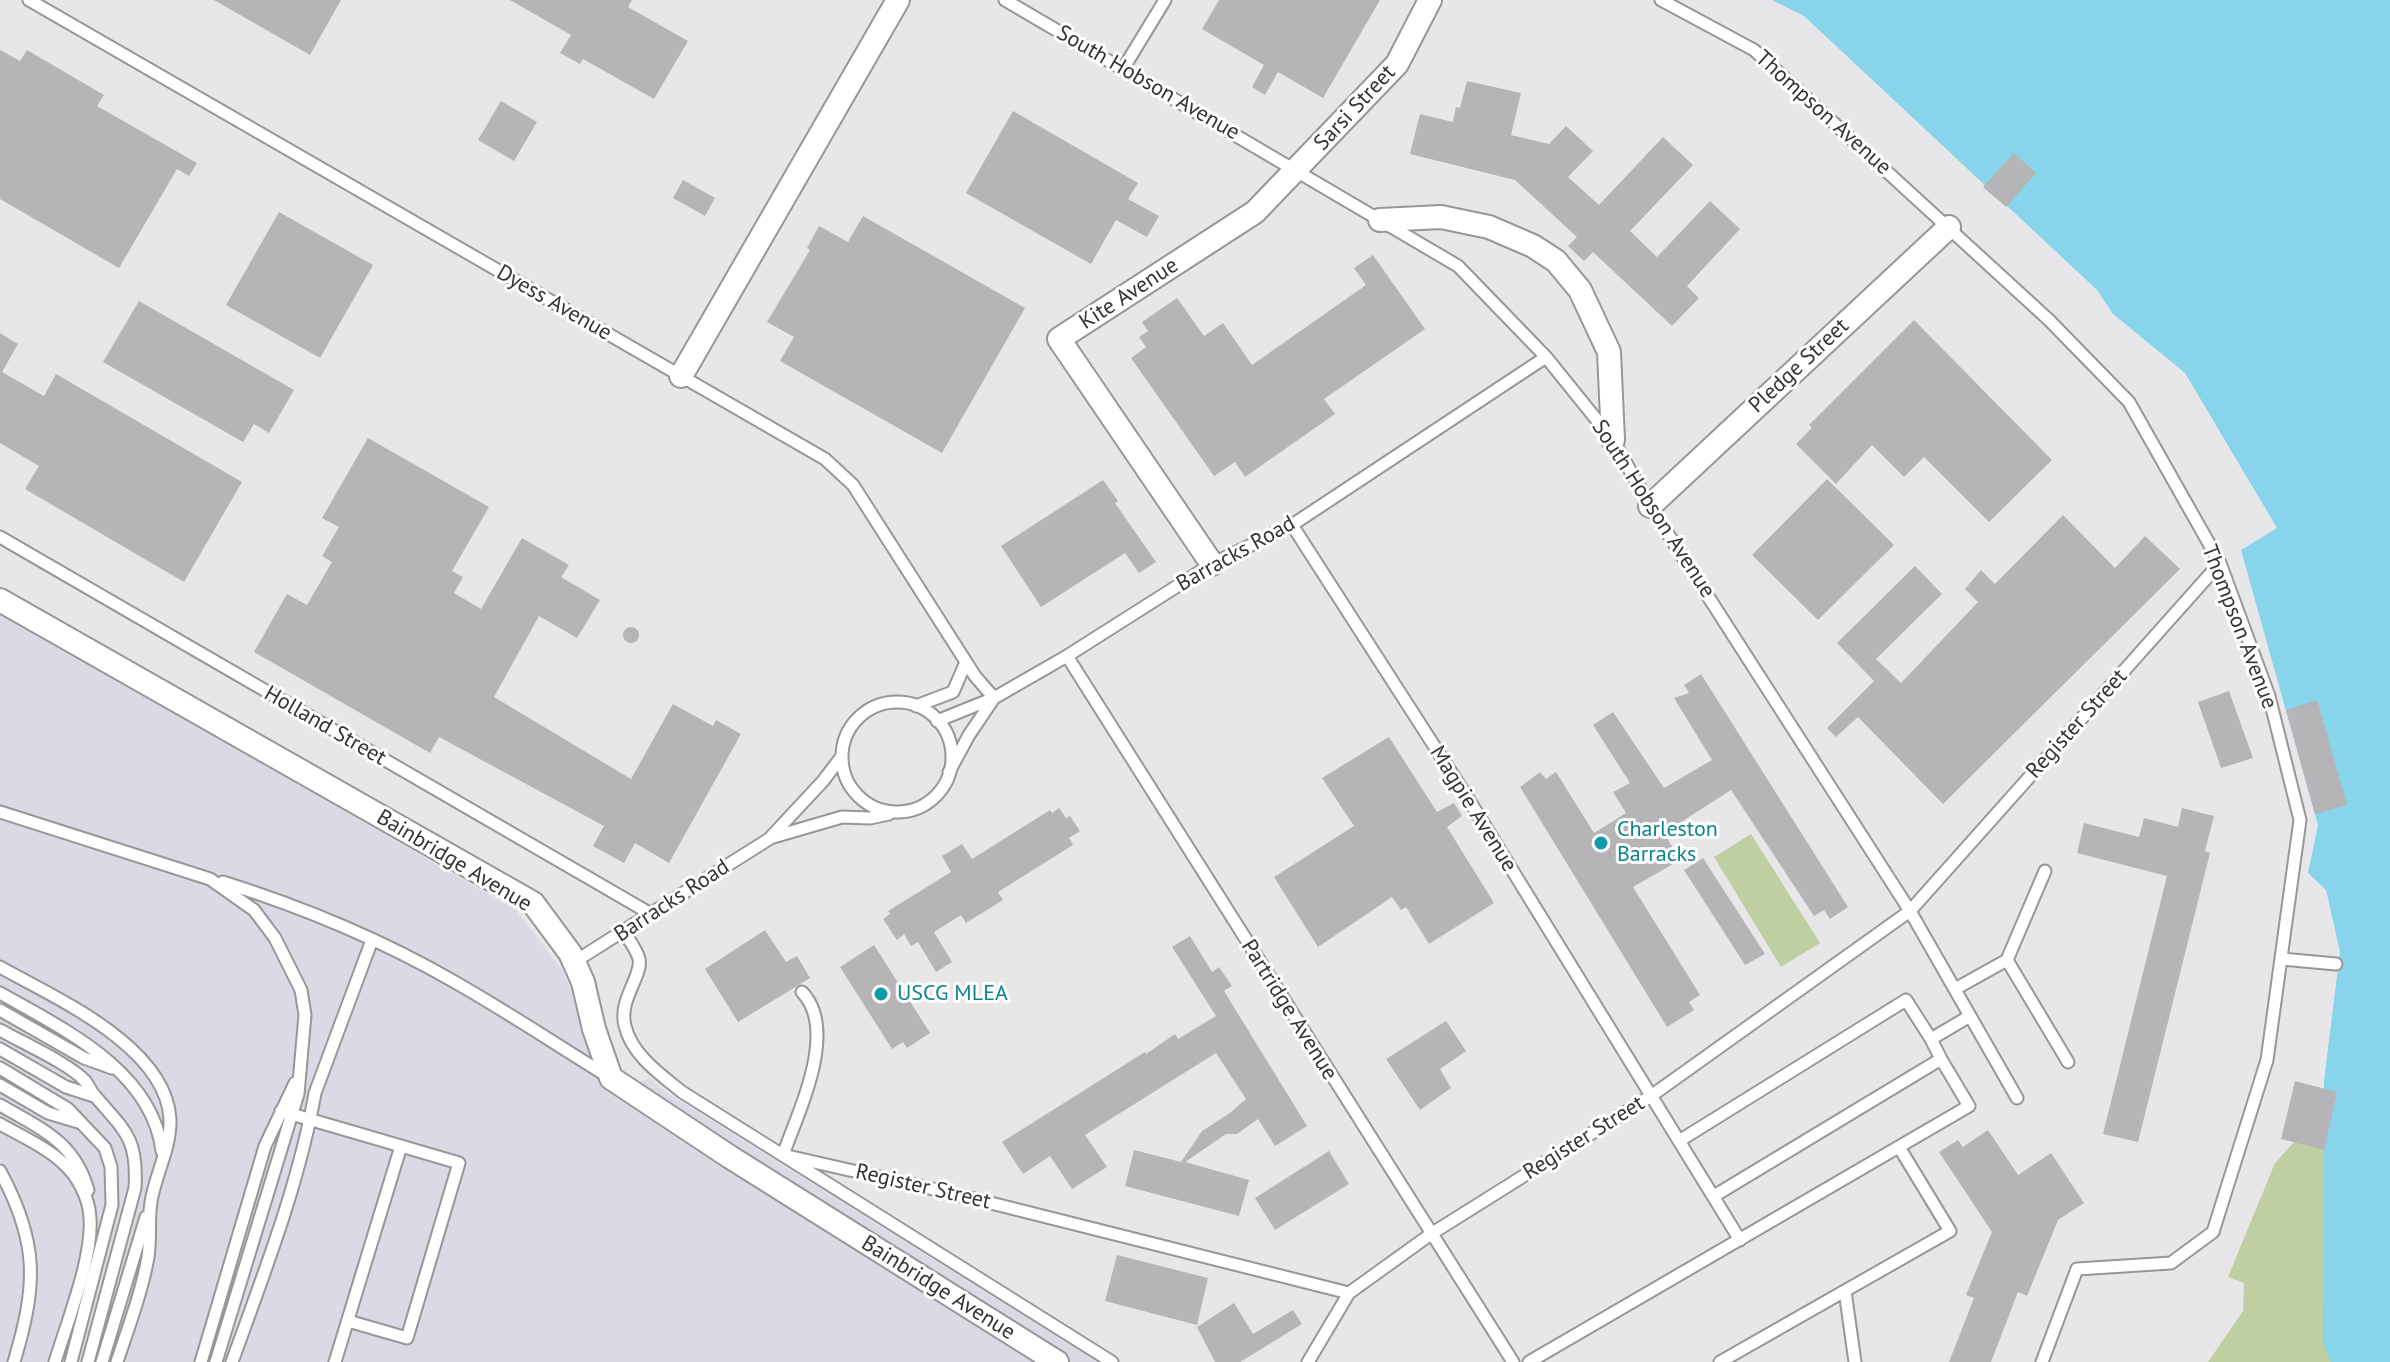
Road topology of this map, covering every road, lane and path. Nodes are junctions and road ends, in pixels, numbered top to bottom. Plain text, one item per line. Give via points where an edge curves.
1 (29, 0) edge
2 (898, 0) edge
3 (1005, 0) edge
4 (1165, 0) edge
5 (1430, 0) edge
6 (1661, 0) edge
7 (1123, 69) junction
8 (1298, 170) junction
9 (1380, 220) junction
10 (1949, 227) junction
11 (1546, 357) junction
12 (681, 376) junction
13 (1613, 440) junction
14 (1650, 506) junction
15 (1292, 525) junction
16 (0, 537) edge
17 (2220, 563) junction
18 (1212, 564) junction
19 (0, 600) edge
20 (1067, 656) junction
21 (966, 662) junction
22 (994, 698) junction
23 (916, 706) junction
24 (937, 721) junction
25 (842, 756) junction
26 (949, 772) junction
27 (0, 812) edge
28 (901, 812) junction
29 (769, 839) junction
30 (2045, 871) dead end
31 (210, 879) junction
32 (1910, 911) junction
33 (651, 914) junction
34 (624, 932) junction
35 (372, 940) junction
36 (2282, 959) junction
37 (2007, 960) junction
38 (574, 962) junction
39 (2336, 964) dead end
40 (0, 967) edge
41 (1955, 989) junction
42 (802, 992) dead end
43 (0, 993) edge
44 (0, 1010) edge
45 (1970, 1016) junction
46 (0, 1030) edge
47 (1931, 1039) junction
48 (0, 1049) edge
49 (1941, 1059) junction
50 (2068, 1062) dead end
51 (0, 1068) edge
52 (113, 1068) junction
53 (611, 1078) junction
54 (0, 1085) edge
55 (94, 1096) junction
56 (1651, 1096) junction
57 (2017, 1098) dead end
58 (0, 1105) edge
59 (286, 1112) junction
60 (310, 1120) junction
61 (78, 1122) junction
62 (0, 1124) edge
63 (1679, 1141) junction
64 (401, 1146) junction
65 (1899, 1147) junction
66 (783, 1155) junction
67 (163, 1157) junction
68 (0, 1171) edge
69 (1714, 1196) junction
70 (151, 1202) junction
71 (90, 1214) junction
72 (1431, 1234) junction
73 (1740, 1240) junction
74 (1845, 1291) junction
75 (1349, 1293) junction
76 (348, 1321) junction
77 (14, 1362) edge
78 (55, 1362) edge
79 (71, 1362) edge
80 (88, 1362) edge
81 (102, 1362) edge
82 (117, 1362) edge
83 (201, 1362) edge
84 (216, 1362) edge
85 (232, 1362) edge
86 (335, 1362) edge
87 (1057, 1362) edge
88 (1112, 1362) edge
89 (1308, 1362) edge
90 (1513, 1362) edge
91 (1529, 1362) edge
92 (1720, 1362) edge
93 (1855, 1362) edge
94 (2042, 1362) edge

1 - 12 lane, Dyess Avenue
2 - 12 street
3 - 7 lane, South Hobson Avenue
4 - 7 lane
5 - 8 street, Sarsi Street via 1397,64
6 - 10 lane, Thompson Avenue via 1754,50
7 - 8 lane, South Hobson Avenue
8 - 9 lane, South Hobson Avenue
8 - 18 street, Kite Avenue via 1255,212 1059,339
9 - 11 lane, South Hobson Avenue via 1458,266
9 - 13 street via 1441,217 1489,227 1556,261 1580,290 1609,352
10 - 14 street, Pledge Street
10 - 17 lane, Thompson Avenue via 2129,402
11 - 13 lane, South Hobson Avenue
11 - 15 lane, Barracks Road
12 - 21 lane, Dyess Avenue via 825,459 853,485
13 - 14 lane, South Hobson Avenue
14 - 32 lane, South Hobson Avenue
15 - 18 lane, Barracks Road
15 - 56 lane, Magpie Avenue
16 - 33 lane, Holland Street
17 - 32 lane, Register Street
17 - 36 lane, Thompson Avenue via 2269,696 2300,820
18 - 20 lane, Barracks Road
19 - 38 street, Bainbridge Avenue via 533,903
20 - 22 lane, Barracks Road
20 - 72 lane, Partridge Avenue
21 - 22 lane, Dyess Avenue
21 - 23 lane via 953,692
22 - 24 lane
22 - 26 lane, Barracks Road
23 - 24 lane
23 - 25 lane via 881,704 866,712 853,724
24 - 26 lane via 950,744
25 - 28 lane via 851,789 865,803
25 - 29 lane
26 - 28 lane via 935,797 920,808
27 - 31 lane
28 - 29 lane via 842,817
29 - 33 lane, Barracks Road
30 - 37 lane
31 - 35 lane via 273,898
31 - 59 lane via 254,910 301,990 305,1015 299,1075
32 - 41 lane, South Hobson Avenue
32 - 56 lane, Register Street
33 - 34 lane, Barracks Road
34 - 38 lane, Barracks Road
34 - 66 lane via 640,964 629,988 624,1025 641,1056 682,1092
35 - 53 lane via 451,980
35 - 60 lane via 315,1093
36 - 39 lane
36 - 94 lane, Thompson Avenue via 2267,1060 2213,1232 2171,1263 2077,1269
37 - 41 lane
37 - 50 lane
38 - 53 street, Bainbridge Avenue
40 - 67 lane via 97,1022 148,1067 165,1096 170,1119
41 - 45 lane, South Hobson Avenue
42 - 66 lane via 815,1010 818,1034
43 - 52 lane via 89,1044
44 - 52 lane via 84,1058
45 - 47 lane
45 - 57 lane, South Hobson Avenue
46 - 55 lane via 75,1073
47 - 49 lane
47 - 63 lane via 1906,1000
48 - 55 lane via 66,1087
49 - 65 lane via 1969,1106
49 - 69 lane
51 - 61 lane via 57,1100
52 - 67 lane via 154,1119
53 - 87 street, Bainbridge Avenue
54 - 61 lane via 48,1113
55 - 80 lane via 121,1124 136,1168 129,1216
56 - 63 lane, Magpie Avenue
56 - 72 lane, Register Street
58 - 71 lane via 60,1141 73,1156 88,1188
59 - 60 lane
59 - 83 lane via 265,1146
59 - 84 lane
60 - 64 lane
60 - 85 lane via 266,1271
61 - 79 lane via 105,1148 112,1205
62 - 71 lane via 66,1166 82,1188
63 - 69 lane, Magpie Avenue
64 - 76 lane
64 - 76 lane via 459,1163 407,1338
65 - 73 lane
65 - 74 lane via 1950,1231
66 - 75 lane, Register Street
66 - 88 lane
67 - 70 lane
68 - 77 lane via 17,1203 32,1261
69 - 73 lane, Magpie Avenue
70 - 81 lane
70 - 82 lane via 148,1261
71 - 78 lane via 86,1252
72 - 75 lane, Register Street
72 - 90 lane, Partridge Avenue
73 - 91 lane
74 - 92 lane
74 - 93 lane
75 - 89 lane
76 - 86 lane

